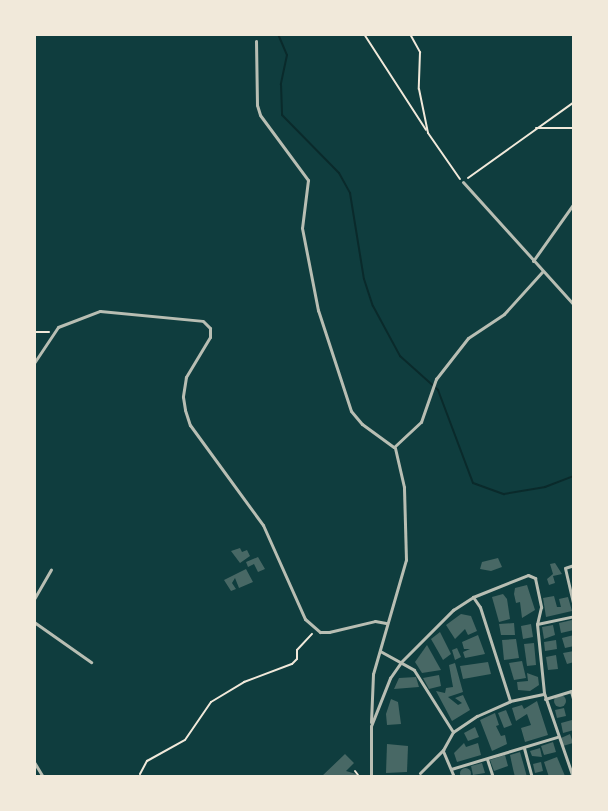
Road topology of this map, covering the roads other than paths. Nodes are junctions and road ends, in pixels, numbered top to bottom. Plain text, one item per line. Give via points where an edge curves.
1 (256, 41) dead end
2 (463, 182) road end
3 (574, 203) edge
4 (533, 261) junction
5 (542, 272) junction
6 (574, 305) edge
7 (34, 363) edge
8 (394, 447) junction
9 (574, 565) edge
10 (51, 570) dead end
11 (473, 597) junction
12 (34, 599) edge
13 (574, 606) edge
14 (574, 616) edge
15 (34, 622) edge
16 (386, 623) junction
17 (537, 624) junction
18 (379, 650) junction
19 (91, 662) dead end
20 (401, 662) junction
21 (573, 691) edge
22 (545, 696) junction
23 (510, 701) junction
24 (574, 702) edge
25 (371, 726) junction
26 (453, 732) junction
27 (557, 737) junction
28 (524, 748) junction
29 (443, 750) junction
30 (487, 759) junction
31 (34, 762) edge
32 (451, 769) junction
33 (420, 773) dead end
34 (43, 777) edge
35 (371, 777) edge
36 (454, 777) edge
37 (493, 777) edge
38 (532, 777) edge
39 (573, 777) edge

1 - 8 street via 260,115 308,180 302,228 318,310 346,397 356,418
2 - 4 street
3 - 4 street
4 - 5 street
5 - 6 street
5 - 8 street via 504,314 468,338 436,379 421,422
7 - 16 street via 54,331 100,311 203,321 210,337 183,386 190,425 263,525 305,619 329,632
8 - 16 street via 404,487 406,560
9 - 13 street via 565,568
10 - 12 street
11 - 17 street via 528,575 535,578 542,614
11 - 20 street via 439,621
11 - 23 street
14 - 17 street
15 - 19 street
16 - 18 street
17 - 22 street
18 - 20 street
18 - 25 street
20 - 25 street
20 - 26 street via 414,670
21 - 22 street
21 - 24 street
22 - 23 street
22 - 27 street
23 - 26 street
25 - 35 street
26 - 29 street
27 - 28 street
27 - 39 street
28 - 30 street
28 - 38 street
29 - 32 street
29 - 33 street
30 - 32 street
30 - 37 street
31 - 34 street
32 - 36 street

